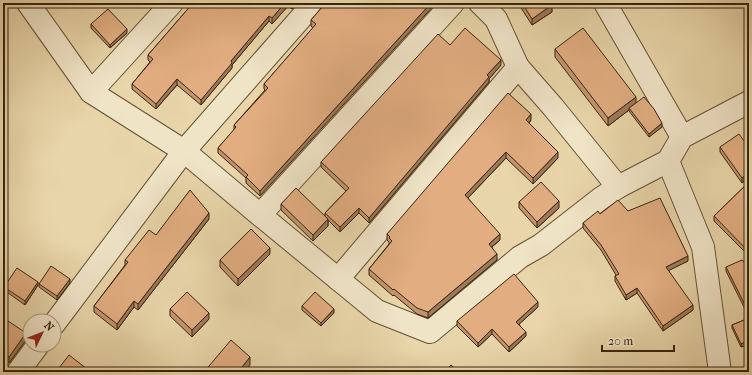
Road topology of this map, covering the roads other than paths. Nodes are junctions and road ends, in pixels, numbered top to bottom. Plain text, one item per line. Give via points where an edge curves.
1 (28, 3) edge
2 (172, 3) edge
3 (314, 3) edge
4 (453, 3) edge
5 (480, 3) edge
6 (605, 3) edge
7 (518, 67) junction
8 (91, 92) junction
9 (749, 102) edge
10 (682, 137) junction
11 (184, 151) junction
12 (668, 161) junction
13 (618, 187) junction
14 (260, 215) junction
15 (338, 279) junction
16 (62, 313) edge
17 (32, 353) edge
18 (18, 372) edge
19 (720, 372) edge

1 - 8 street
2 - 8 street
3 - 11 street
4 - 14 street
5 - 7 street via 496,18
6 - 10 street
7 - 13 street
7 - 15 street
8 - 11 street
9 - 10 street
10 - 12 street
11 - 14 street
11 - 16 street
12 - 13 street
12 - 19 street via 703,247
13 - 15 street via 520,257 430,332 377,311
14 - 15 street
17 - 18 street

